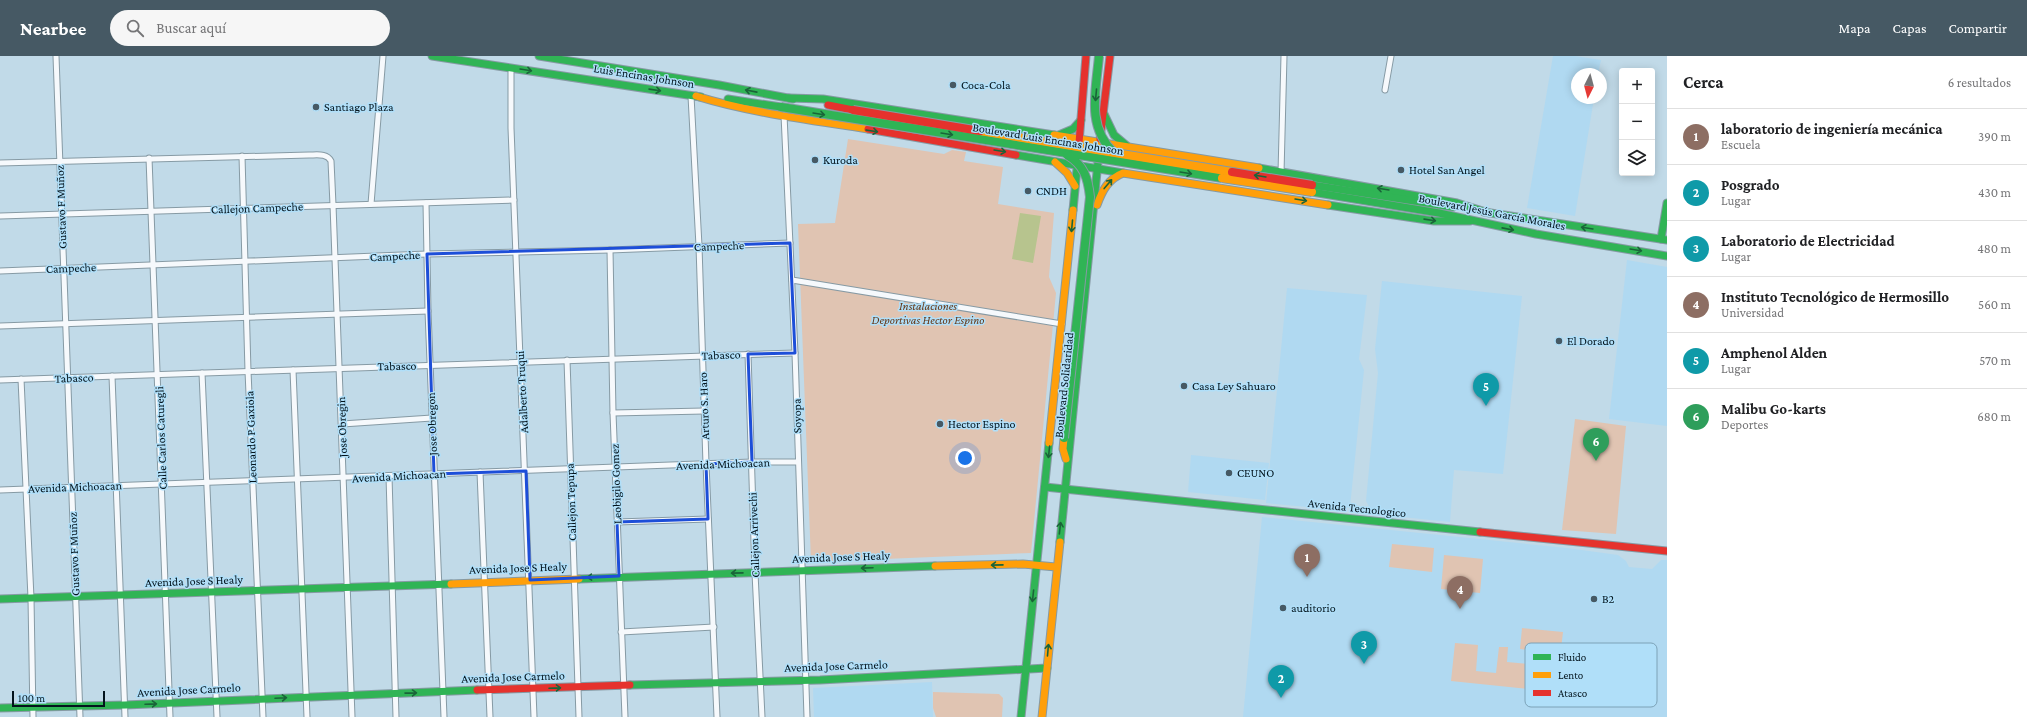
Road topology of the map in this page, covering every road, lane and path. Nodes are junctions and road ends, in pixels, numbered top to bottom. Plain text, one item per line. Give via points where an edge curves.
1 (56, 56) edge
2 (383, 56) edge
3 (432, 56) edge
4 (539, 56) edge
5 (1099, 56) edge
6 (1284, 56) edge
7 (1391, 56) edge
8 (1086, 59) edge
9 (1109, 60) edge
10 (511, 68) junction
11 (1385, 90) dead end
12 (694, 96) junction
13 (789, 98) junction
14 (781, 107) joint
15 (853, 110) joint
16 (1103, 111) junction
17 (784, 115) junction
18 (1081, 120) junction
19 (1056, 135) junction
20 (1016, 136) junction
21 (1080, 139) junction
22 (1100, 142) junction
23 (1129, 148) junction
24 (242, 156) junction
25 (149, 158) junction
26 (1052, 160) junction
27 (60, 161) junction
28 (0, 163) edge
29 (1077, 165) junction
30 (1097, 168) junction
31 (1166, 170) junction
32 (1123, 173) junction
33 (1281, 173) junction
34 (1075, 187) junction
35 (1312, 189) junction
36 (514, 200) junction
37 (426, 203) junction
38 (1667, 203) edge
39 (372, 204) junction
40 (333, 205) junction
41 (243, 208) junction
42 (151, 211) junction
43 (1489, 213) junction
44 (62, 214) junction
45 (0, 216) edge
46 (1093, 220) junction
47 (1470, 221) junction
48 (1664, 240) edge
49 (790, 243) junction
50 (699, 246) junction
51 (610, 250) junction
52 (517, 252) junction
53 (427, 254) junction
54 (1667, 256) edge
55 (335, 259) junction
56 (244, 262) junction
57 (154, 266) junction
58 (63, 268) junction
59 (0, 271) edge
60 (792, 280) junction
61 (428, 311) junction
62 (337, 315) junction
63 (247, 317) junction
64 (156, 321) junction
65 (65, 324) junction
66 (1062, 324) junction
67 (0, 326) edge
68 (795, 353) junction
69 (748, 354) junction
70 (702, 355) junction
71 (613, 358) junction
72 (567, 360) junction
73 (520, 361) junction
74 (430, 365) junction
75 (340, 368) junction
76 (293, 370) junction
77 (248, 371) junction
78 (202, 373) junction
79 (158, 374) junction
80 (112, 376) junction
81 (68, 378) junction
82 (21, 379) junction
83 (0, 380) edge
84 (704, 412) junction
85 (613, 413) junction
86 (432, 418) junction
87 (342, 424) junction
88 (752, 462) junction
89 (798, 462) junction
90 (1068, 463) junction
91 (706, 464) junction
92 (616, 468) junction
93 (570, 469) junction
94 (526, 471) junction
95 (480, 472) junction
96 (434, 474) junction
97 (389, 476) junction
98 (344, 478) junction
99 (296, 480) junction
100 (252, 481) junction
101 (207, 482) junction
102 (163, 484) junction
103 (117, 486) junction
104 (72, 487) junction
105 (1045, 487) junction
106 (26, 489) junction
107 (1064, 489) junction
108 (0, 490) edge
109 (708, 520) junction
110 (617, 522) junction
111 (1667, 551) edge
112 (1036, 565) junction
113 (1056, 567) junction
114 (802, 571) junction
115 (755, 573) junction
116 (711, 574) junction
117 (619, 576) junction
118 (574, 578) junction
119 (530, 580) junction
120 (483, 582) junction
121 (438, 583) junction
122 (392, 586) junction
123 (348, 587) junction
124 (301, 589) junction
125 (258, 591) junction
126 (211, 592) junction
127 (165, 594) junction
128 (122, 595) junction
129 (76, 596) junction
130 (31, 598) junction
131 (0, 599) edge
132 (714, 627) junction
133 (621, 632) junction
134 (1026, 668) junction
135 (1047, 668) junction
136 (761, 680) junction
137 (805, 680) junction
138 (716, 682) junction
139 (624, 685) junction
140 (578, 687) junction
141 (533, 689) junction
142 (488, 690) junction
143 (443, 692) junction
144 (394, 693) junction
145 (351, 694) junction
146 (306, 697) junction
147 (262, 699) junction
148 (217, 700) junction
149 (170, 703) junction
150 (125, 705) junction
151 (79, 707) junction
152 (0, 708) edge
153 (33, 708) junction
154 (33, 717) edge
155 (80, 717) edge
156 (125, 717) edge
157 (170, 717) edge
158 (217, 717) edge
159 (263, 717) edge
160 (307, 717) edge
161 (352, 717) edge
162 (396, 717) edge
163 (444, 717) edge
164 (490, 717) edge
165 (534, 717) edge
166 (579, 717) edge
167 (625, 717) edge
168 (717, 717) edge
169 (762, 717) edge
170 (807, 717) edge
171 (1021, 717) edge
172 (1042, 717) edge

1 - 27 street, Gustavo F Muñoz
2 - 39 street
3 - 10 main road, Luis Encinas Johnson
13 -> 4 main road, Luis Encinas Johnson
5 -> 31 main road, bridge via 1094,110 1099,134 1104,143 1118,156
6 - 33 street
7 - 11 street
8 - 9 main road via 1098,66
8 - 18 main road, Boulevard Solidaridad
9 - 16 main road, Boulevard Solidaridad
10 -> 12 main road, Luis Encinas Johnson
10 - 36 street, Adalberto Truqui
12 - 14 main road, Luis Encinas Johnson
12 - 17 main road via 712,102
12 - 50 street, Arturo S. Haro
13 - 15 main road, Luis Encinas Johnson
13 - 19 main road via 834,101
14 -> 31 main road, Boulevard Luis Encinas Johnson, bridge
15 - 20 main road, Boulevard Luis Encinas Johnson, bridge
16 - 22 main road, Boulevard Solidaridad
16 - 23 main road via 1114,135
17 -> 26 main road
17 - 49 street, Soyopa
18 - 19 main road via 1073,129
18 - 21 main road, Boulevard Solidaridad
19 - 21 main road
35 -> 20 main road, Boulevard Luis Encinas Johnson, bridge
20 - 90 main road, bridge via 1069,156 1079,163 1086,173 1089,184 1090,197 1063,449
21 - 22 main road
21 - 29 main road, Boulevard Solidaridad
22 - 23 main road
22 - 30 main road, Boulevard Solidaridad
23 - 33 main road
24 - 25 street
24 - 40 street, Jose Obregin via 325,155 331,161
24 - 41 street, Leonardo P Gaxiola
25 - 27 street
25 - 42 street, Calle Carlos Caturegli
26 - 29 main road
26 - 34 main road via 1062,168
27 - 28 street
27 - 44 street, Gustavo F Muñoz
29 - 30 main road
29 - 34 main road, Boulevard Solidaridad
30 - 32 main road
30 - 46 main road, Boulevard Solidaridad
31 -> 35 main road, Boulevard Luis Encinas Johnson, bridge
46 -> 32 main road via 1106,185
32 -> 47 main road via 1434,221
43 -> 33 main road via 1417,194
34 -> 66 main road, Boulevard Solidaridad
35 - 43 main road, Boulevard Jesús García Morales
35 - 47 main road, Boulevard Jesús García Morales
36 - 37 street, Callejon Campeche
36 - 52 street, Adalberto Truqui
37 - 39 street, Callejon Campeche
37 - 53 street, Jose Obregon
38 - 48 main road
39 - 40 street, Callejon Campeche
40 - 41 street, Callejon Campeche
40 - 55 street, Jose Obregin
41 - 42 street, Callejon Campeche
41 - 56 street, Leonardo P Gaxiola
42 - 44 street, Callejon Campeche
42 - 57 street, Calle Carlos Caturegli
48 -> 43 main road, Boulevard Jesús García Morales
44 - 45 street, Callejon Campeche
44 - 58 street, Gustavo F Muñoz
46 - 90 main road, Boulevard Solidaridad
47 -> 54 main road, Boulevard Jesús García Morales
49 - 50 street, Campeche
49 - 60 street, Soyopa
50 - 51 street, Campeche
50 - 70 street, Arturo S. Haro
51 - 52 street, Campeche
51 - 71 street, Leobigilo Gomez
52 - 53 street, Campeche
52 - 73 street, Adalberto Truqui
53 - 55 street, Campeche
53 - 61 street, Jose Obregon
55 - 56 street, Campeche
55 - 62 street, Jose Obregin
56 - 57 street, Campeche
56 - 63 street, Leonardo P Gaxiola
57 - 58 street, Campeche
57 - 64 street, Calle Carlos Caturegli
58 - 59 street, Campeche
58 - 65 street, Gustavo F Muñoz
60 - 66 street
60 - 68 street, Soyopa
61 - 62 street
61 - 74 street, Jose Obregon
62 - 63 street
62 - 75 street, Jose Obregin
63 - 64 street
63 - 77 street, Leonardo P Gaxiola
64 - 65 street
64 - 79 street, Calle Carlos Caturegli
65 - 67 street
65 - 81 street, Gustavo F Muñoz
66 -> 105 main road, Boulevard Solidaridad
68 - 69 street, Tabasco
68 - 89 street, Soyopa
69 - 70 street, Tabasco
69 - 88 street, Callejon Arrivechi
70 - 71 street, Tabasco
70 - 84 street, Arturo S. Haro
71 - 72 street, Tabasco
71 - 85 street, Leobigilo Gomez
72 - 73 street, Tabasco
72 - 93 street, Callejon Tepupa
73 - 74 street, Tabasco
73 - 94 street, Adalberto Truqui
74 - 75 street, Tabasco
74 - 86 street, Jose Obregon
75 - 76 street, Tabasco
75 - 87 street, Jose Obregin
76 - 77 street, Tabasco
76 - 99 street
77 - 78 street, Tabasco
77 - 100 street, Leonardo P Gaxiola
78 - 79 street, Tabasco
78 - 101 street
79 - 80 street, Tabasco
79 - 102 street, Calle Carlos Caturegli
80 - 81 street, Tabasco
80 - 103 street
81 - 82 street, Tabasco
81 - 104 street, Gustavo F Muñoz
82 - 83 street, Tabasco
82 - 106 street
84 - 85 street
84 - 91 street, Arturo S. Haro
85 - 92 street, Leobigilo Gomez
86 - 87 street
86 - 96 street, Jose Obregon
87 - 98 street, Jose Obregin
88 - 89 street, Avenida Michoacan
88 - 91 street, Avenida Michoacan
88 - 115 street, Callejon Arrivechi
89 - 114 street, Soyopa
90 - 107 main road, Boulevard Solidaridad
91 - 92 street, Avenida Michoacan
91 - 109 street, Arturo S. Haro
92 - 93 street, Avenida Michoacan
92 - 110 street, Leobigilo Gomez
93 - 94 street, Avenida Michoacan
93 - 118 street, Callejon Tepupa
94 - 95 street, Avenida Michoacan
94 - 119 street, Adalberto Truqui
95 - 96 street, Avenida Michoacan
95 - 120 street
96 - 97 street, Avenida Michoacan
96 - 121 street, Jose Obregon
97 - 98 street, Avenida Michoacan
97 - 122 street
98 - 99 street, Avenida Michoacan
98 - 123 street, Jose Obregin
99 - 100 street, Avenida Michoacan
99 - 124 street
100 - 101 street, Avenida Michoacan
100 - 125 street, Leonardo P Gaxiola
101 - 102 street, Avenida Michoacan
101 - 126 street
102 - 103 street, Avenida Michoacan
102 - 127 street, Calle Carlos Caturegli
103 - 104 street, Avenida Michoacan
103 - 128 street
104 - 106 street, Avenida Michoacan
104 - 129 street, Gustavo F Muñoz
105 - 107 main road, Avenida Tecnologico
105 - 112 main road, Boulevard Solidaridad
106 - 108 street, Avenida Michoacan
106 - 130 street
107 - 111 main road, Avenida Tecnologico
113 -> 107 main road, Boulevard Solidaridad
109 - 110 street
109 - 116 street, Arturo S. Haro
110 - 117 street, Leobigilo Gomez
112 - 113 main road, Avenida Jose S Healy
112 -> 114 main road, Avenida Jose S Healy
112 -> 134 main road, Boulevard Solidaridad
135 -> 113 main road, Boulevard Solidaridad
114 - 115 main road, Avenida Jose S Healy
114 - 137 street, Soyopa
115 -> 116 main road, Avenida Jose S Healy
115 - 136 street, Callejon Arrivechi
116 - 117 main road, Avenida Jose S Healy
116 - 132 street, Arturo S. Haro
117 -> 118 main road, Avenida Jose S Healy
117 - 133 street, Leobigilo Gomez
118 - 119 main road, Avenida Jose S Healy
118 - 140 street, Callejon Tepupa
119 - 120 main road, Avenida Jose S Healy
119 - 141 street, Adalberto Truqui
120 - 121 main road, Avenida Jose S Healy
120 - 142 street
121 - 122 main road, Avenida Jose S Healy
121 - 143 street, Jose Obregon
122 - 123 main road, Avenida Jose S Healy
122 - 144 street
123 - 124 main road, Avenida Jose S Healy
123 - 145 street, Jose Obregin
124 - 125 main road, Avenida Jose S Healy
124 - 146 street
125 - 126 main road, Avenida Jose S Healy
125 - 147 street, Leonardo P Gaxiola
126 - 127 main road, Avenida Jose S Healy
126 - 148 street
127 - 128 main road, Avenida Jose S Healy
127 - 149 street, Calle Carlos Caturegli
128 - 129 main road, Avenida Jose S Healy
128 - 150 street
129 - 130 main road, Avenida Jose S Healy
129 - 151 street, Gustavo F Muñoz
130 - 131 main road, Avenida Jose S Healy
130 - 153 street
132 - 133 street
132 - 138 street, Arturo S. Haro
133 - 139 street, Leobigilo Gomez
134 - 135 main road, Avenida Jose Carmelo
134 - 137 main road, Avenida Jose Carmelo
134 - 171 main road, Boulevard Solidaridad
135 - 172 main road, Boulevard Solidaridad
136 - 137 main road, Avenida Jose Carmelo
136 - 138 main road, Avenida Jose Carmelo
136 - 169 street, Callejon Arrivechi
137 - 170 street, Soyopa
138 - 139 main road, Avenida Jose Carmelo
138 - 168 street, Arturo S. Haro
139 - 140 main road, Avenida Jose Carmelo
139 - 167 street, Leobigilo Gomez
141 -> 140 main road, Avenida Jose Carmelo
140 - 166 street, Callejon Tepupa
141 - 142 main road, Avenida Jose Carmelo
141 - 165 street, Adalberto Truqui
142 - 143 main road, Avenida Jose Carmelo
142 - 164 street
144 -> 143 main road, Avenida Jose Carmelo
143 - 163 street, Jose Obregon
144 - 145 main road, Avenida Jose Carmelo
144 - 162 street
145 - 146 main road, Avenida Jose Carmelo
145 - 161 street, Jose Obregin
147 -> 146 main road, Avenida Jose Carmelo
146 - 160 street
147 - 148 main road, Avenida Jose Carmelo
147 - 159 street, Leonardo P Gaxiola
148 - 149 main road, Avenida Jose Carmelo
148 - 158 street
150 -> 149 main road, Avenida Jose Carmelo
149 - 157 street, Calle Carlos Caturegli
150 - 151 main road, Avenida Jose Carmelo
150 - 156 street
151 - 153 main road, Avenida Jose Carmelo
151 - 155 street, Gustavo F Muñoz
152 - 153 main road, Avenida Jose Carmelo
153 - 154 street

